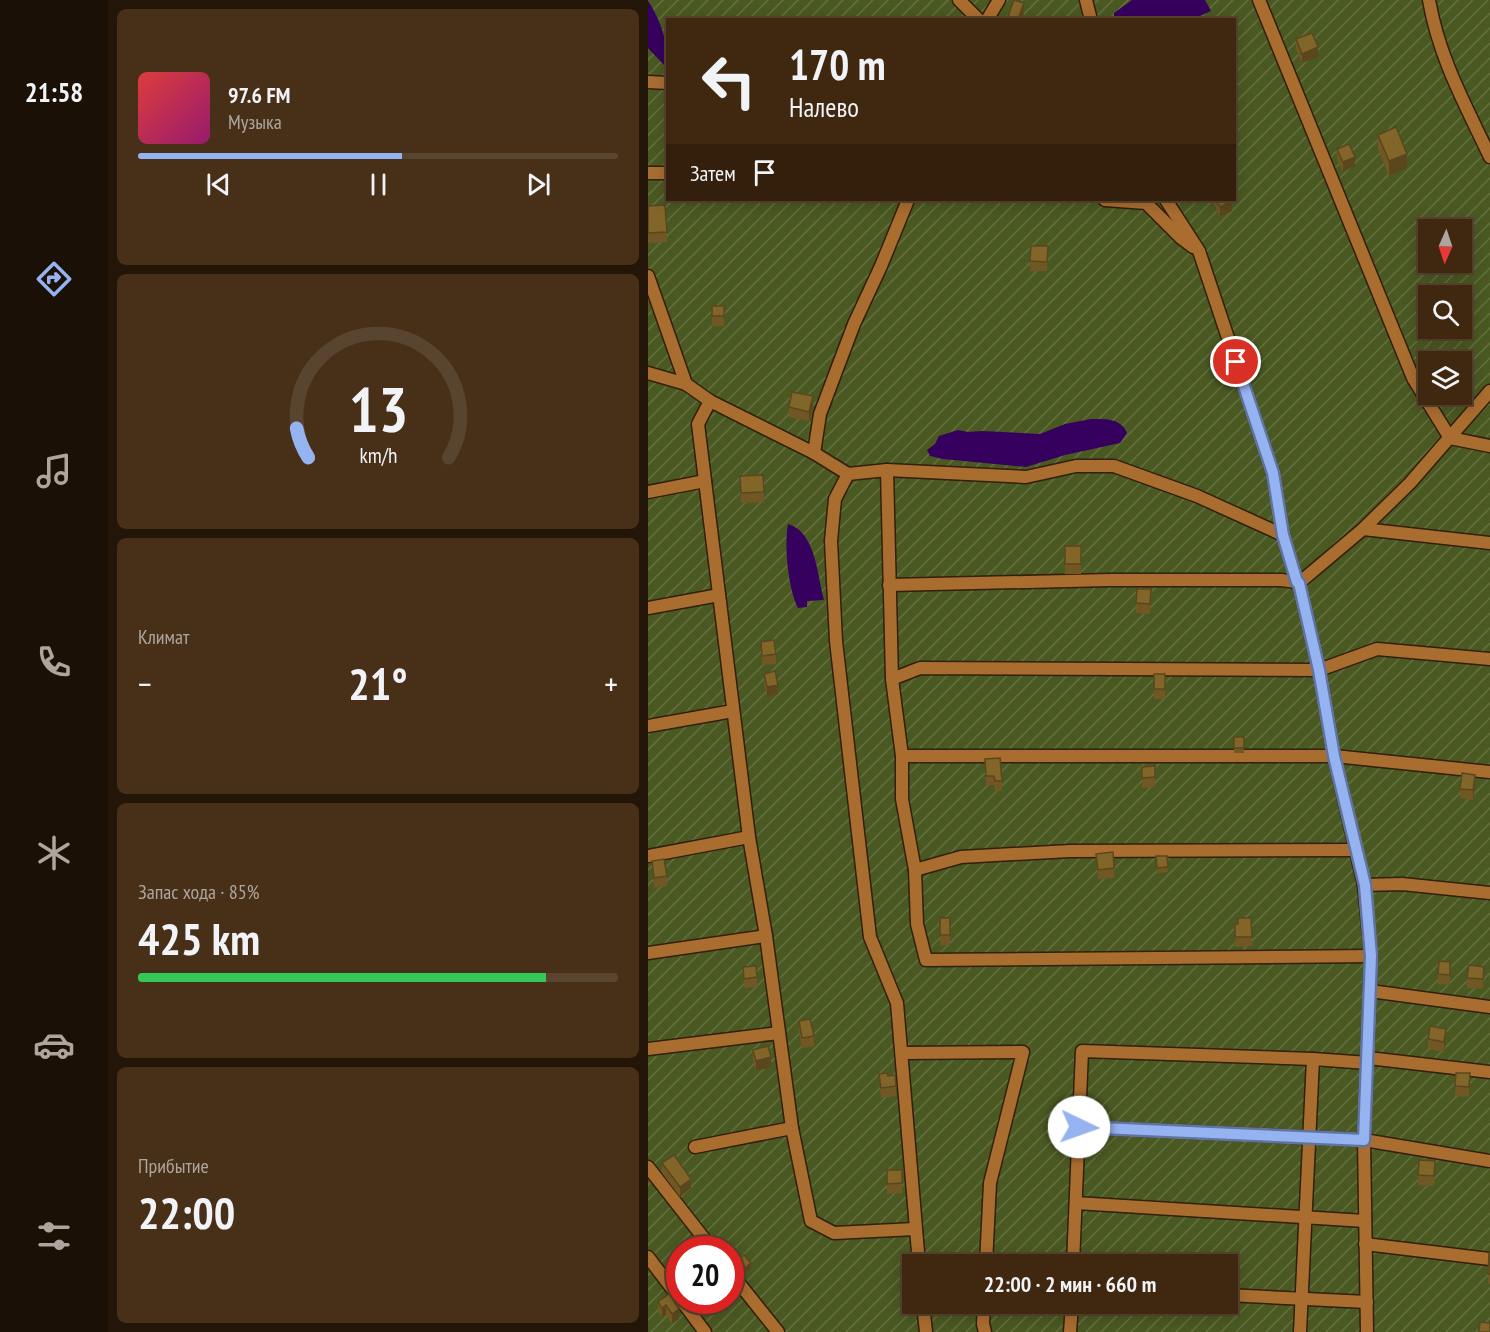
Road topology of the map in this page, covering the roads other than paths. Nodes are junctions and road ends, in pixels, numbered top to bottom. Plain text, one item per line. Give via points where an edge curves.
1 (959, 0) edge
2 (999, 0) edge
3 (1086, 0) edge
4 (1259, 0) edge
5 (1429, 0) edge
6 (977, 18) edge
7 (988, 18) edge
8 (1090, 18) edge
9 (648, 82) edge
10 (666, 83) edge
11 (1490, 157) edge
12 (648, 173) edge
13 (666, 173) edge
14 (908, 201) edge
15 (1119, 201) edge
16 (1167, 201) edge
17 (1198, 251) junction
18 (648, 276) edge
19 (648, 373) edge
20 (686, 384) junction
21 (1490, 391) edge
22 (710, 401) junction
23 (1450, 438) junction
24 (1490, 446) edge
25 (813, 453) junction
26 (887, 470) junction
27 (848, 474) junction
28 (705, 481) junction
29 (648, 492) edge
30 (1362, 529) junction
31 (1283, 535) junction
32 (1490, 543) edge
33 (1298, 583) junction
34 (889, 585) junction
35 (719, 596) junction
36 (648, 608) edge
37 (1490, 659) edge
38 (1319, 670) junction
39 (892, 679) junction
40 (733, 711) junction
41 (648, 726) edge
42 (902, 756) junction
43 (1334, 756) junction
44 (1490, 772) edge
45 (749, 837) junction
46 (1356, 850) junction
47 (648, 856) edge
48 (915, 870) junction
49 (1365, 885) junction
50 (1490, 893) edge
51 (766, 936) junction
52 (648, 953) edge
53 (1371, 956) junction
54 (1370, 991) junction
55 (1490, 1007) edge
56 (779, 1033) junction
57 (648, 1049) edge
58 (902, 1053) junction
59 (1313, 1059) junction
60 (1368, 1061) junction
61 (1490, 1072) edge
62 (1079, 1127) junction
63 (792, 1128) junction
64 (1309, 1137) junction
65 (1364, 1140) junction
66 (694, 1147) dead end
67 (1490, 1161) edge
68 (652, 1170) edge
69 (1076, 1203) junction
70 (1305, 1217) junction
71 (1365, 1221) junction
72 (915, 1229) junction
73 (702, 1236) edge
74 (1365, 1244) junction
75 (918, 1254) edge
76 (986, 1254) edge
77 (1073, 1254) edge
78 (648, 1257) edge
79 (1490, 1259) edge
80 (666, 1281) edge
81 (744, 1290) edge
82 (1238, 1296) edge
83 (1302, 1299) junction
84 (1367, 1302) junction
85 (691, 1314) edge
86 (924, 1314) edge
87 (984, 1314) edge
88 (1072, 1314) edge
89 (705, 1332) edge
90 (778, 1332) edge
91 (926, 1332) edge
92 (985, 1332) edge
93 (1071, 1332) edge
94 (1300, 1332) edge
95 (1367, 1332) edge

1 - 6 street
2 - 7 street
3 - 8 street
4 - 23 street via 1413,378
5 - 11 street via 1434,31 1450,74
9 - 10 street
12 - 13 street
14 - 25 street via 820,414
15 - 17 street via 1146,203
16 - 17 street
17 - 31 street via 1273,473
18 - 20 street
19 - 20 street
20 - 22 street
21 - 23 street
22 - 25 street
22 - 28 street via 698,424
23 - 24 street
23 - 30 street
25 - 27 street
26 - 27 street
26 - 31 street via 1026,477 1076,466 1114,466 1197,496
26 - 34 street
27 - 58 street via 835,499 831,541 836,641 870,937 897,1003
28 - 29 street
28 - 35 street
30 - 32 street
30 - 33 street
31 - 33 street
33 - 34 street via 1110,580
33 - 38 street
34 - 39 street
35 - 36 street
35 - 40 street
37 - 38 street via 1377,649
38 - 39 street via 920,668
38 - 43 street
39 - 42 street
40 - 41 street
40 - 45 street
42 - 43 street
42 - 48 street via 902,799
43 - 44 street
43 - 46 street
45 - 47 street
45 - 51 street
46 - 48 street via 1070,851 961,857
46 - 49 street
48 - 53 street via 916,924 926,960
49 - 50 street via 1402,884
49 - 53 street
51 - 52 street
51 - 56 street
53 - 54 street
54 - 55 street
54 - 60 street
56 - 57 street
56 - 63 street
58 - 72 street
58 - 76 street via 1023,1052 990,1183
59 - 60 street
59 - 62 street via 1082,1051
59 - 64 street
60 - 61 street
60 - 65 street
62 - 64 street
62 - 69 street
63 - 66 street
63 - 72 street via 811,1221 834,1233
64 - 65 street
64 - 70 street
65 - 67 street
65 - 71 street
68 - 73 street
69 - 70 street
69 - 77 street
70 - 71 street
70 - 83 street
71 - 74 street
72 - 75 street
74 - 79 street
74 - 84 street
78 - 80 street
81 - 90 street
82 - 83 street
83 - 84 street
83 - 94 street
84 - 95 street
85 - 89 street
86 - 91 street
87 - 92 street
88 - 93 street

